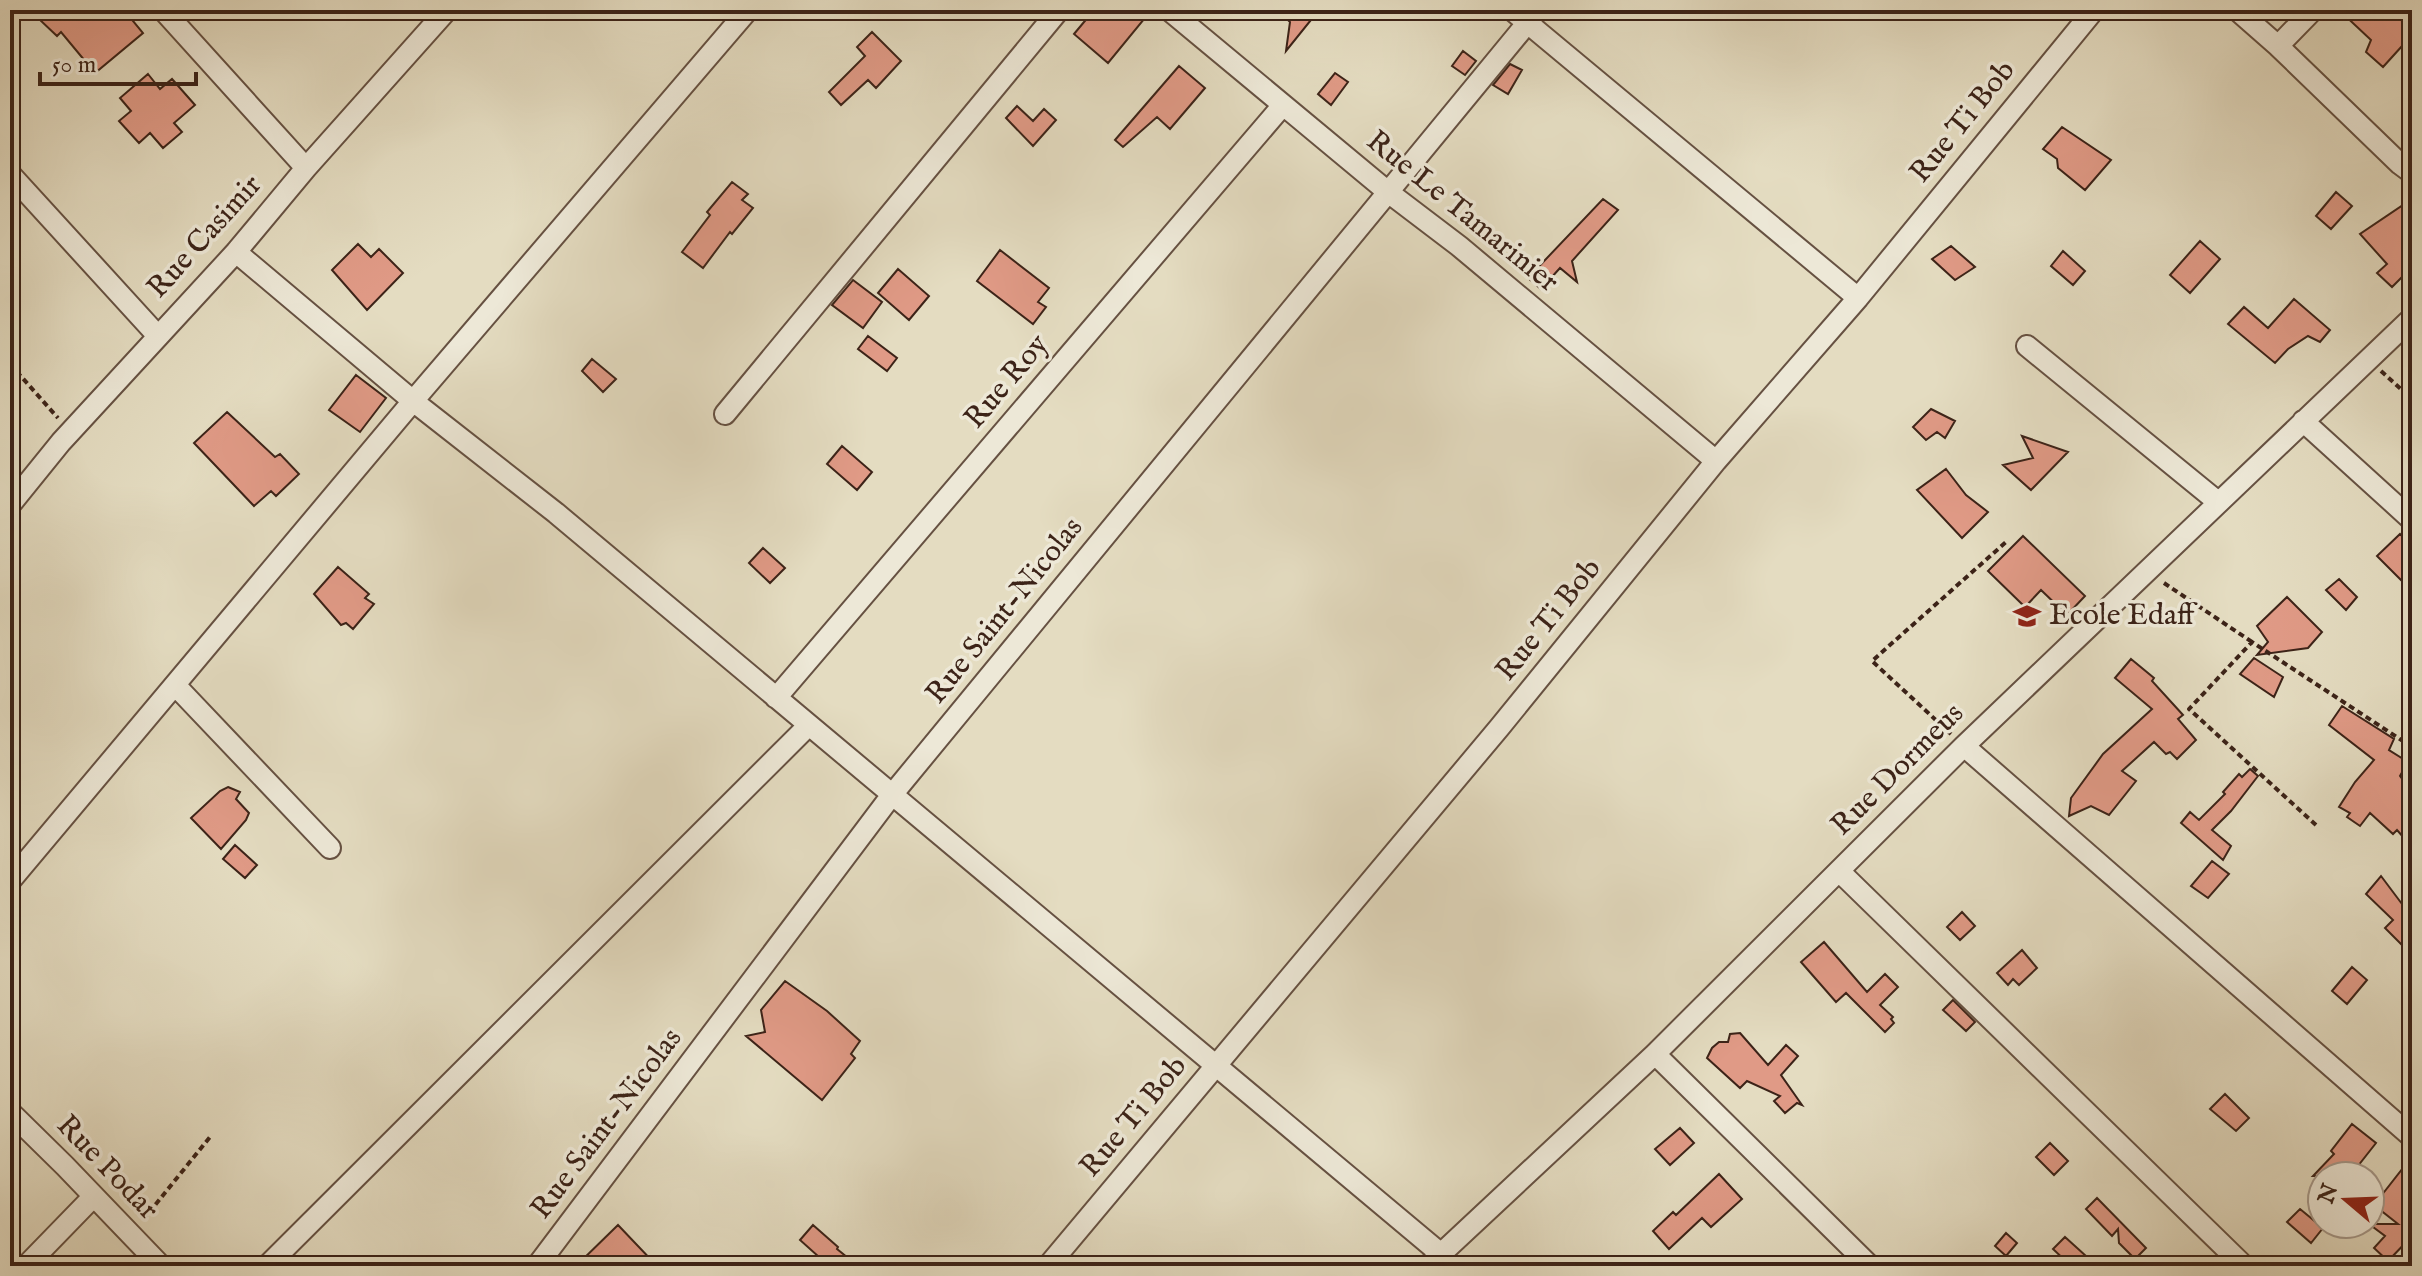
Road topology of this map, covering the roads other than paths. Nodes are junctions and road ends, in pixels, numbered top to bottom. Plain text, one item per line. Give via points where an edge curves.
1 (163, 10) edge
2 (447, 10) edge
3 (748, 10) edge
4 (1059, 10) edge
5 (1169, 10) edge
6 (2094, 10) edge
7 (2237, 10) edge
8 (2313, 10) edge
9 (1526, 14) edge
10 (2278, 46) junction
11 (1283, 105) junction
12 (306, 168) junction
13 (2412, 173) edge
14 (10, 174) edge
15 (1388, 192) junction
16 (236, 252) junction
17 (1858, 298) junction
18 (2412, 318) edge
19 (157, 335) junction
20 (2027, 346) dead end
21 (413, 401) junction
22 (725, 414) dead end
23 (2303, 421) junction
24 (1716, 461) junction
25 (2218, 502) junction
26 (10, 505) edge
27 (2412, 520) edge
28 (175, 685) junction
29 (776, 698) junction
30 (808, 726) junction
31 (1964, 746) junction
32 (891, 796) junction
33 (330, 848) dead end
34 (1839, 871) junction
35 (10, 881) edge
36 (1655, 1054) junction
37 (1216, 1067) junction
38 (10, 1112) edge
39 (2412, 1137) edge
40 (93, 1197) junction
41 (1435, 1260) edge
42 (26, 1266) edge
43 (161, 1266) edge
44 (267, 1266) edge
45 (537, 1266) edge
46 (1048, 1266) edge
47 (1870, 1266) edge
48 (2244, 1266) edge

1 - 12 street
2 - 12 street, Rue Casimir
3 - 21 street
4 - 22 street
5 - 11 street, Rue Le Tamarinier
6 - 17 street, Rue Ti Bob
7 - 10 street
8 - 10 street
9 - 15 street, Rue Saint-Nicolas
9 - 17 street
10 - 13 street
11 - 15 street, Rue Le Tamarinier
11 - 29 street, Rue Roy
12 - 16 street, Rue Casimir
14 - 19 street
15 - 24 street, Rue Le Tamarinier
15 - 32 street, Rue Saint-Nicolas
16 - 19 street, Rue Casimir
16 - 21 street
17 - 24 street, Rue Ti Bob
18 - 23 street, Rue Dormeus
19 - 26 street, Rue Casimir
20 - 25 street
21 - 28 street
21 - 29 street
23 - 25 street, Rue Dormeus
23 - 27 street
24 - 37 street, Rue Ti Bob
25 - 31 street, Rue Dormeus
28 - 33 street
28 - 35 street
29 - 30 street
30 - 32 street
30 - 44 street
31 - 34 street, Rue Dormeus
31 - 39 street
32 - 37 street
32 - 45 street, Rue Saint-Nicolas
34 - 36 street, Rue Dormeus
34 - 48 street
36 - 41 street, Rue Dormeus
36 - 47 street
37 - 41 street
37 - 46 street, Rue Ti Bob
38 - 40 street, Rue Podar
40 - 42 street
40 - 43 street, Rue Podar

